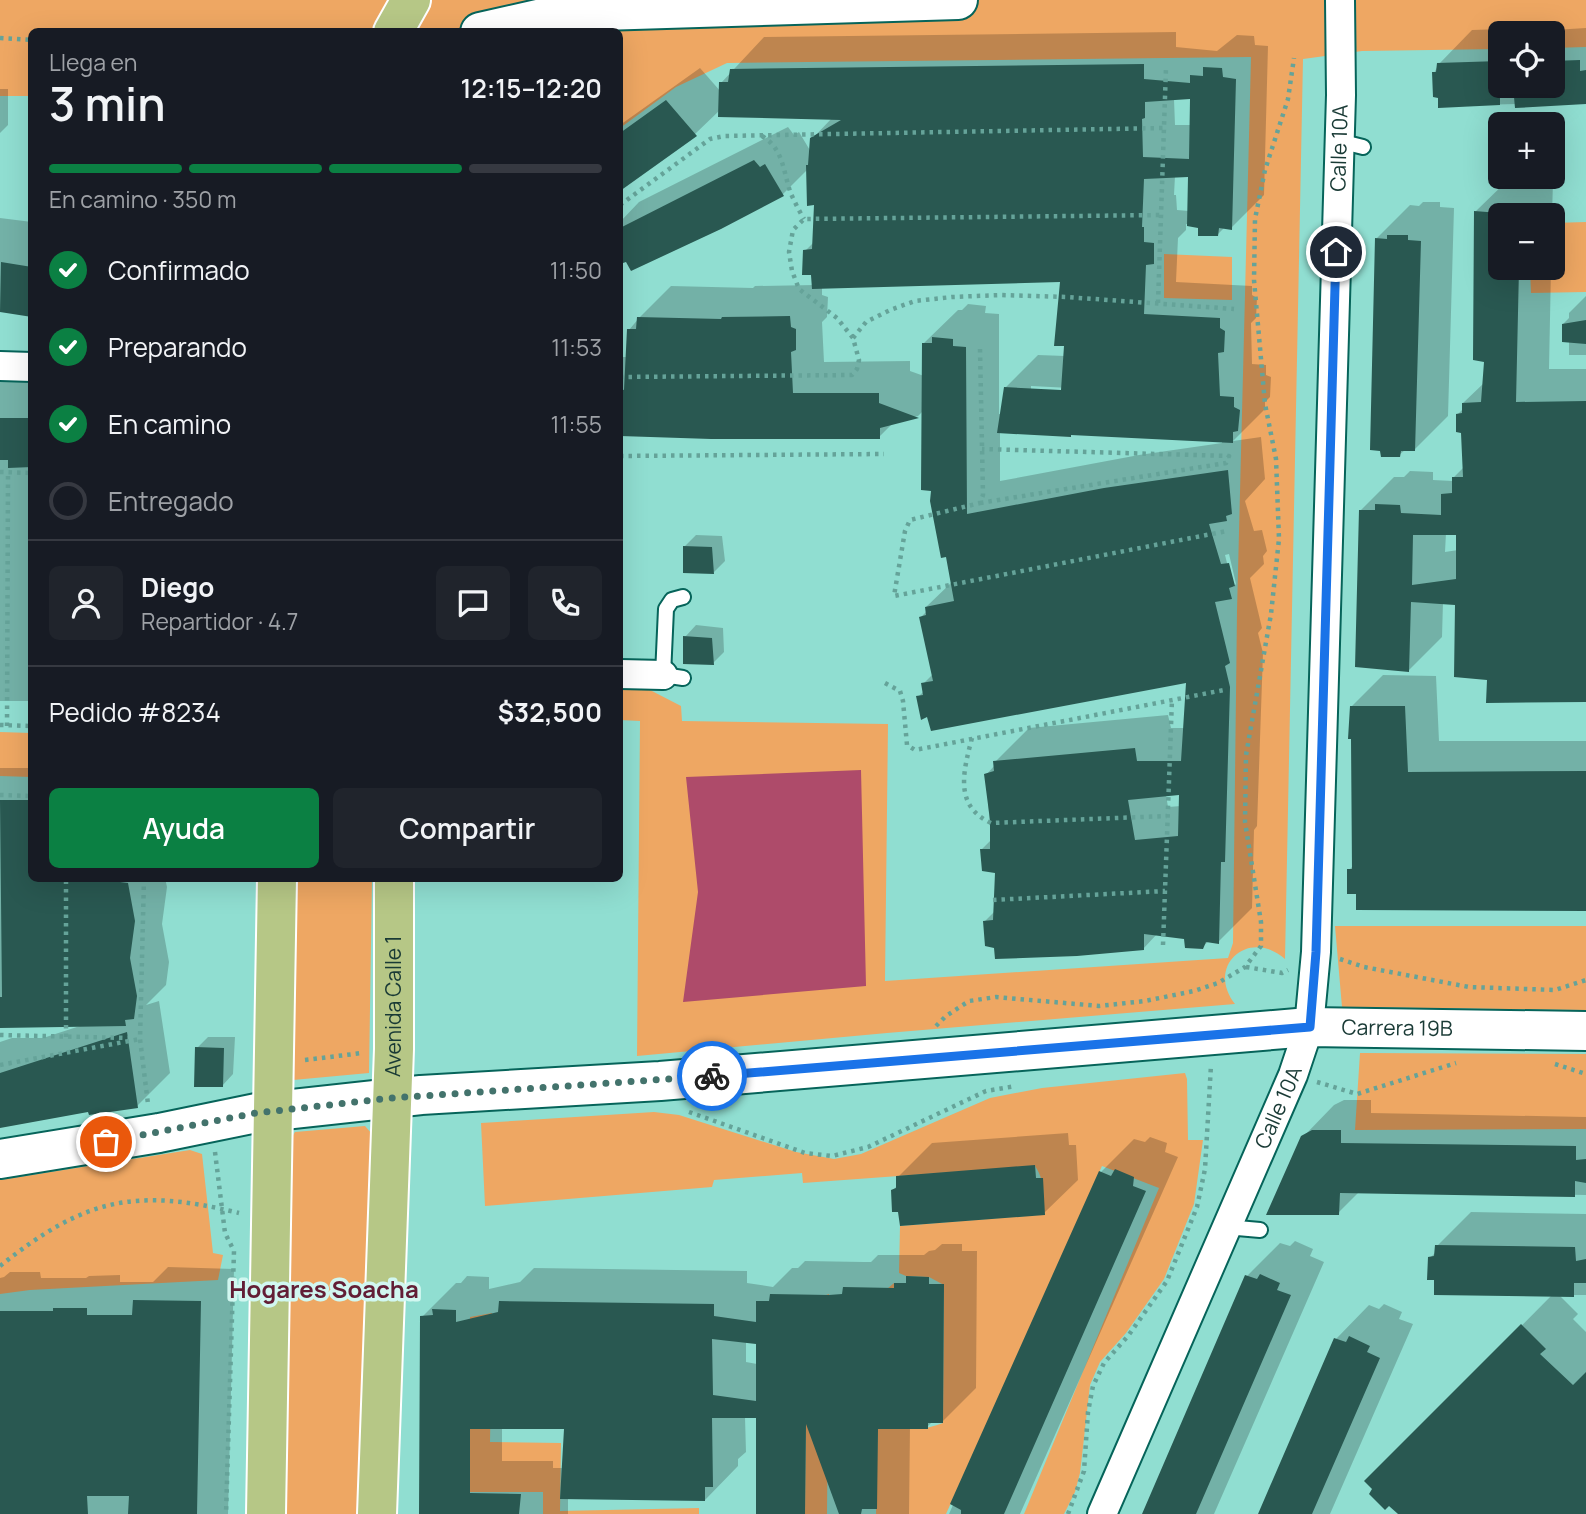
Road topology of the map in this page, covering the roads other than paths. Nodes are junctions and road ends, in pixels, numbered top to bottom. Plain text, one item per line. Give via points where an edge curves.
1 (411, 0) edge
2 (958, 0) edge
3 (1340, 0) edge
4 (395, 28) edge
5 (498, 28) edge
6 (0, 366) edge
7 (28, 367) edge
8 (683, 597) dead end
9 (623, 674) edge
10 (673, 677) joint
11 (277, 882) edge
12 (394, 882) edge
13 (1310, 1027) junction
14 (1586, 1031) edge
15 (392, 1098) junction
16 (273, 1111) junction
17 (0, 1159) edge
18 (1226, 1227) junction
19 (1260, 1230) dead end
20 (266, 1514) edge
21 (377, 1514) edge
22 (1102, 1514) edge

1 - 4 main road
2 - 5 street via 569,12
3 - 13 street, Calle 10A via 1351,144
6 - 7 street
8 - 10 lane via 672,600 666,609
9 - 10 street
11 - 16 main road
12 - 15 main road, Avenida Calle 1
13 - 14 street, Carrera 19B
13 - 15 street, Carrera 19B via 660,1081
13 - 18 street, Calle 10A
15 - 16 street, Carrera 19B
15 - 21 main road, Avenida Calle 1
16 - 17 street, Carrera 19B via 156,1121
16 - 20 main road
18 - 19 lane
18 - 22 street, Calle 10A

